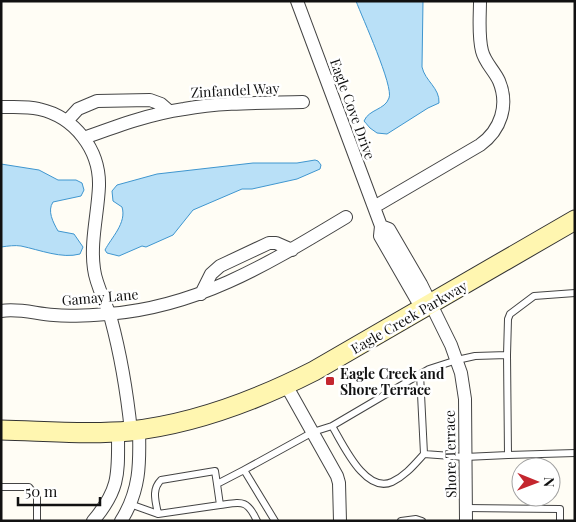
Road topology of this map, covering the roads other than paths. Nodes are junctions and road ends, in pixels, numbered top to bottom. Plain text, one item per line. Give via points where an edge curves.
1 (297, 1) edge
2 (480, 1) edge
3 (303, 102) dead end
4 (1, 107) edge
5 (169, 111) junction
6 (66, 121) junction
7 (84, 138) junction
8 (374, 207) junction
9 (346, 217) dead end
10 (575, 220) edge
11 (292, 250) junction
12 (575, 293) edge
13 (201, 294) junction
14 (426, 307) junction
15 (1, 312) edge
16 (110, 314) junction
17 (507, 356) junction
18 (457, 360) junction
19 (420, 374) junction
20 (286, 385) junction
21 (332, 426) junction
22 (1, 430) edge
23 (129, 431) junction
24 (313, 432) junction
25 (575, 453) edge
26 (424, 454) junction
27 (508, 455) junction
28 (465, 456) junction
29 (244, 470) junction
30 (217, 484) junction
31 (1, 487) edge
32 (130, 504) junction
33 (220, 505) junction
34 (158, 514) junction
35 (466, 514) edge
36 (37, 521) edge
37 (93, 521) edge
38 (121, 521) edge
39 (257, 521) edge
40 (275, 521) edge
41 (340, 521) edge
42 (401, 521) edge
43 (422, 521) edge
44 (560, 521) edge

1 - 8 street, Eagle Cove Drive
2 - 8 street via 482,52 504,97 498,127 480,145
3 - 5 street, Zinfandel Way via 222,104
4 - 6 street via 38,108
5 - 6 street via 150,100 103,100 84,105
5 - 7 street, Zinfandel Way
6 - 7 street
7 - 16 street via 94,155 98,173 94,271
8 - 14 street, Eagle Cove Drive via 382,226 390,229 421,284
9 - 11 street, Gamay Lane
10 - 14 main road, Eagle Creek Parkway
11 - 13 street, Gamay Lane
11 - 13 street via 269,243 225,263 211,274
12 - 17 lane via 534,296 510,314
13 - 16 street, Gamay Lane
14 - 18 street, Shore Terrace
14 - 20 main road, Eagle Creek Parkway
15 - 16 street, Gamay Lane via 20,310 61,316
16 - 23 street via 126,383
17 - 18 lane via 475,356
17 - 27 lane
18 - 19 lane
18 - 28 street, Shore Terrace via 464,399
19 - 21 lane
19 - 26 lane
20 - 23 main road, Eagle Creek Parkway via 207,415
20 - 24 street
21 - 24 lane
21 - 26 lane via 360,472 374,482 390,483 408,471
22 - 23 main road, Eagle Creek Parkway
23 - 32 street via 139,472
23 - 37 street via 109,500
24 - 29 lane
24 - 41 street via 340,483
25 - 27 lane
26 - 28 lane
27 - 28 lane
28 - 35 street, Shore Terrace
29 - 30 lane
29 - 40 lane
30 - 33 lane
30 - 34 lane via 215,470 161,480 154,491
31 - 36 lane via 29,487 37,497
32 - 34 lane
32 - 38 street
33 - 34 lane
33 - 39 lane via 246,504
35 - 44 lane via 560,509
42 - 43 lane

